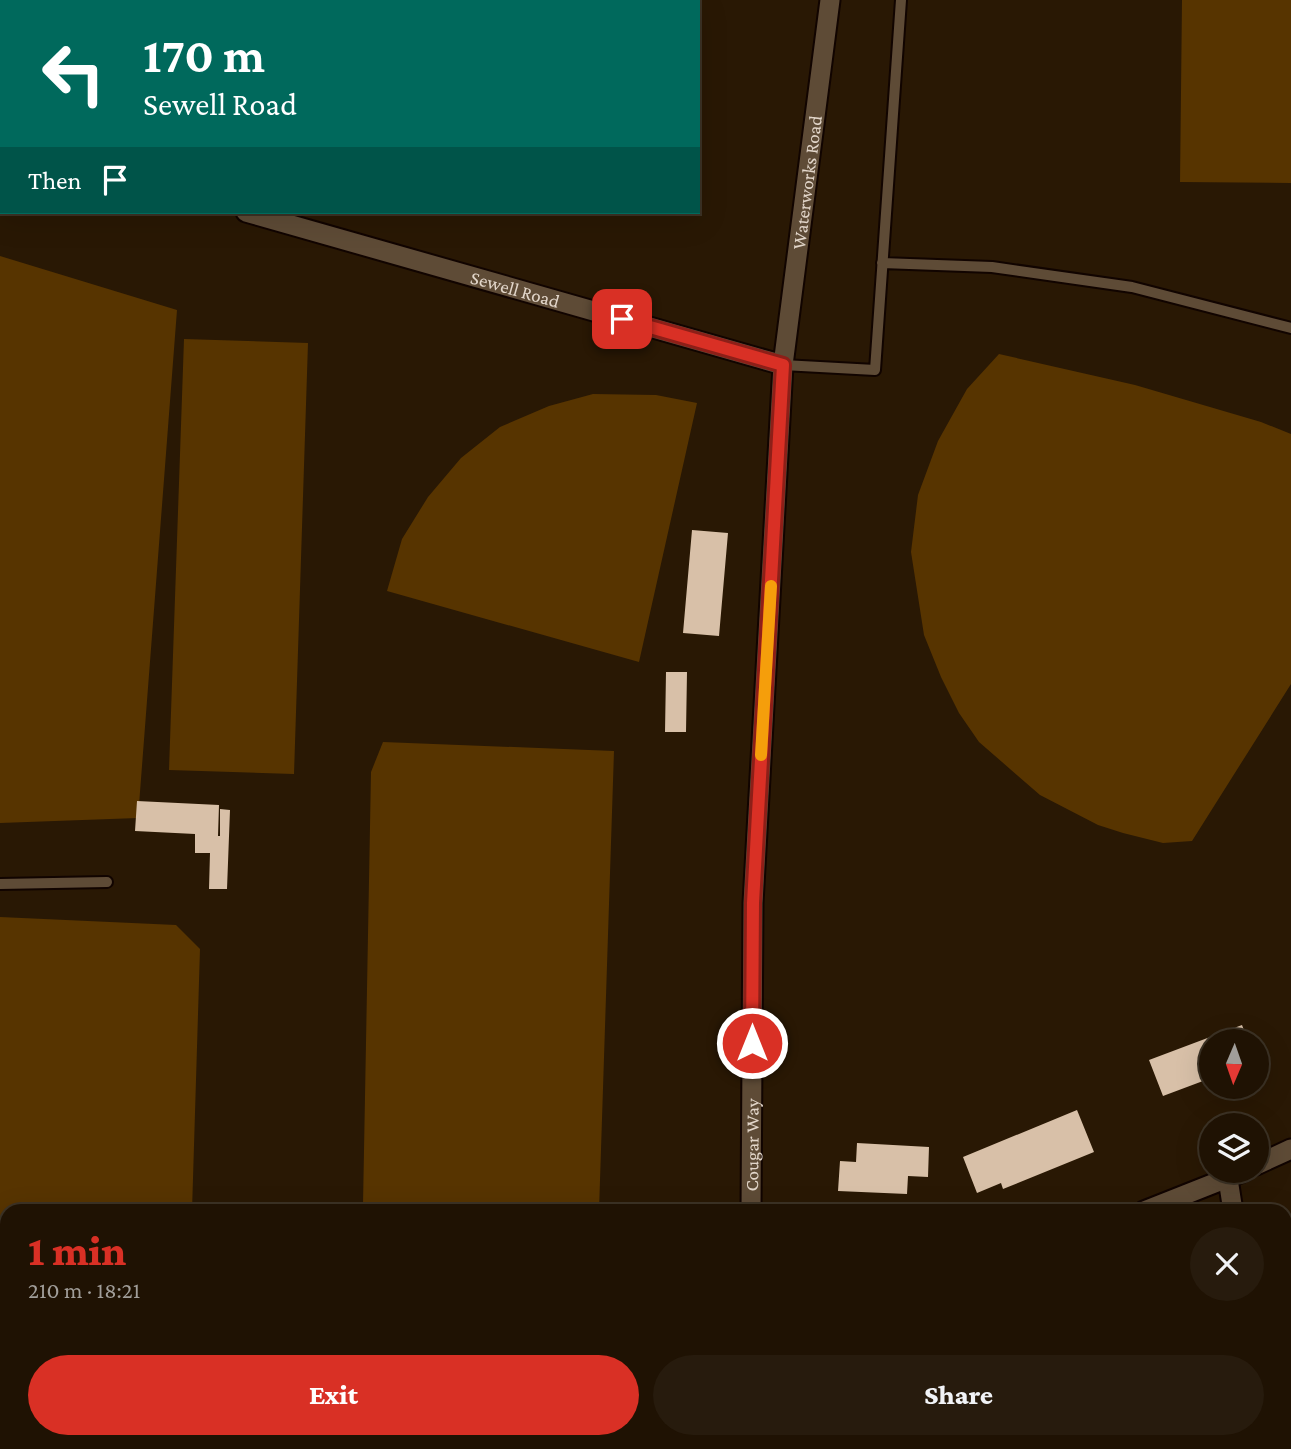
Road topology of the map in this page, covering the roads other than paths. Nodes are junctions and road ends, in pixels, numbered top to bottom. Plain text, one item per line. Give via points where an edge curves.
1 (830, 0) edge
2 (901, 0) edge
3 (253, 214) edge
4 (882, 263) junction
5 (1291, 328) edge
6 (783, 365) junction
7 (107, 882) dead end
8 (0, 884) edge
9 (1291, 1149) edge
10 (1269, 1159) edge
11 (1216, 1183) edge
12 (1236, 1183) edge
13 (751, 1204) edge
14 (1162, 1204) edge
15 (1234, 1204) edge

1 - 6 street, Waterworks Road
2 - 4 lane
3 - 6 street, Sewell Road
4 - 5 lane via 992,267 1132,287
4 - 6 lane via 875,370
6 - 13 street, Cougar Way via 753,903
7 - 8 lane
9 - 10 street
11 - 14 street
12 - 15 street

